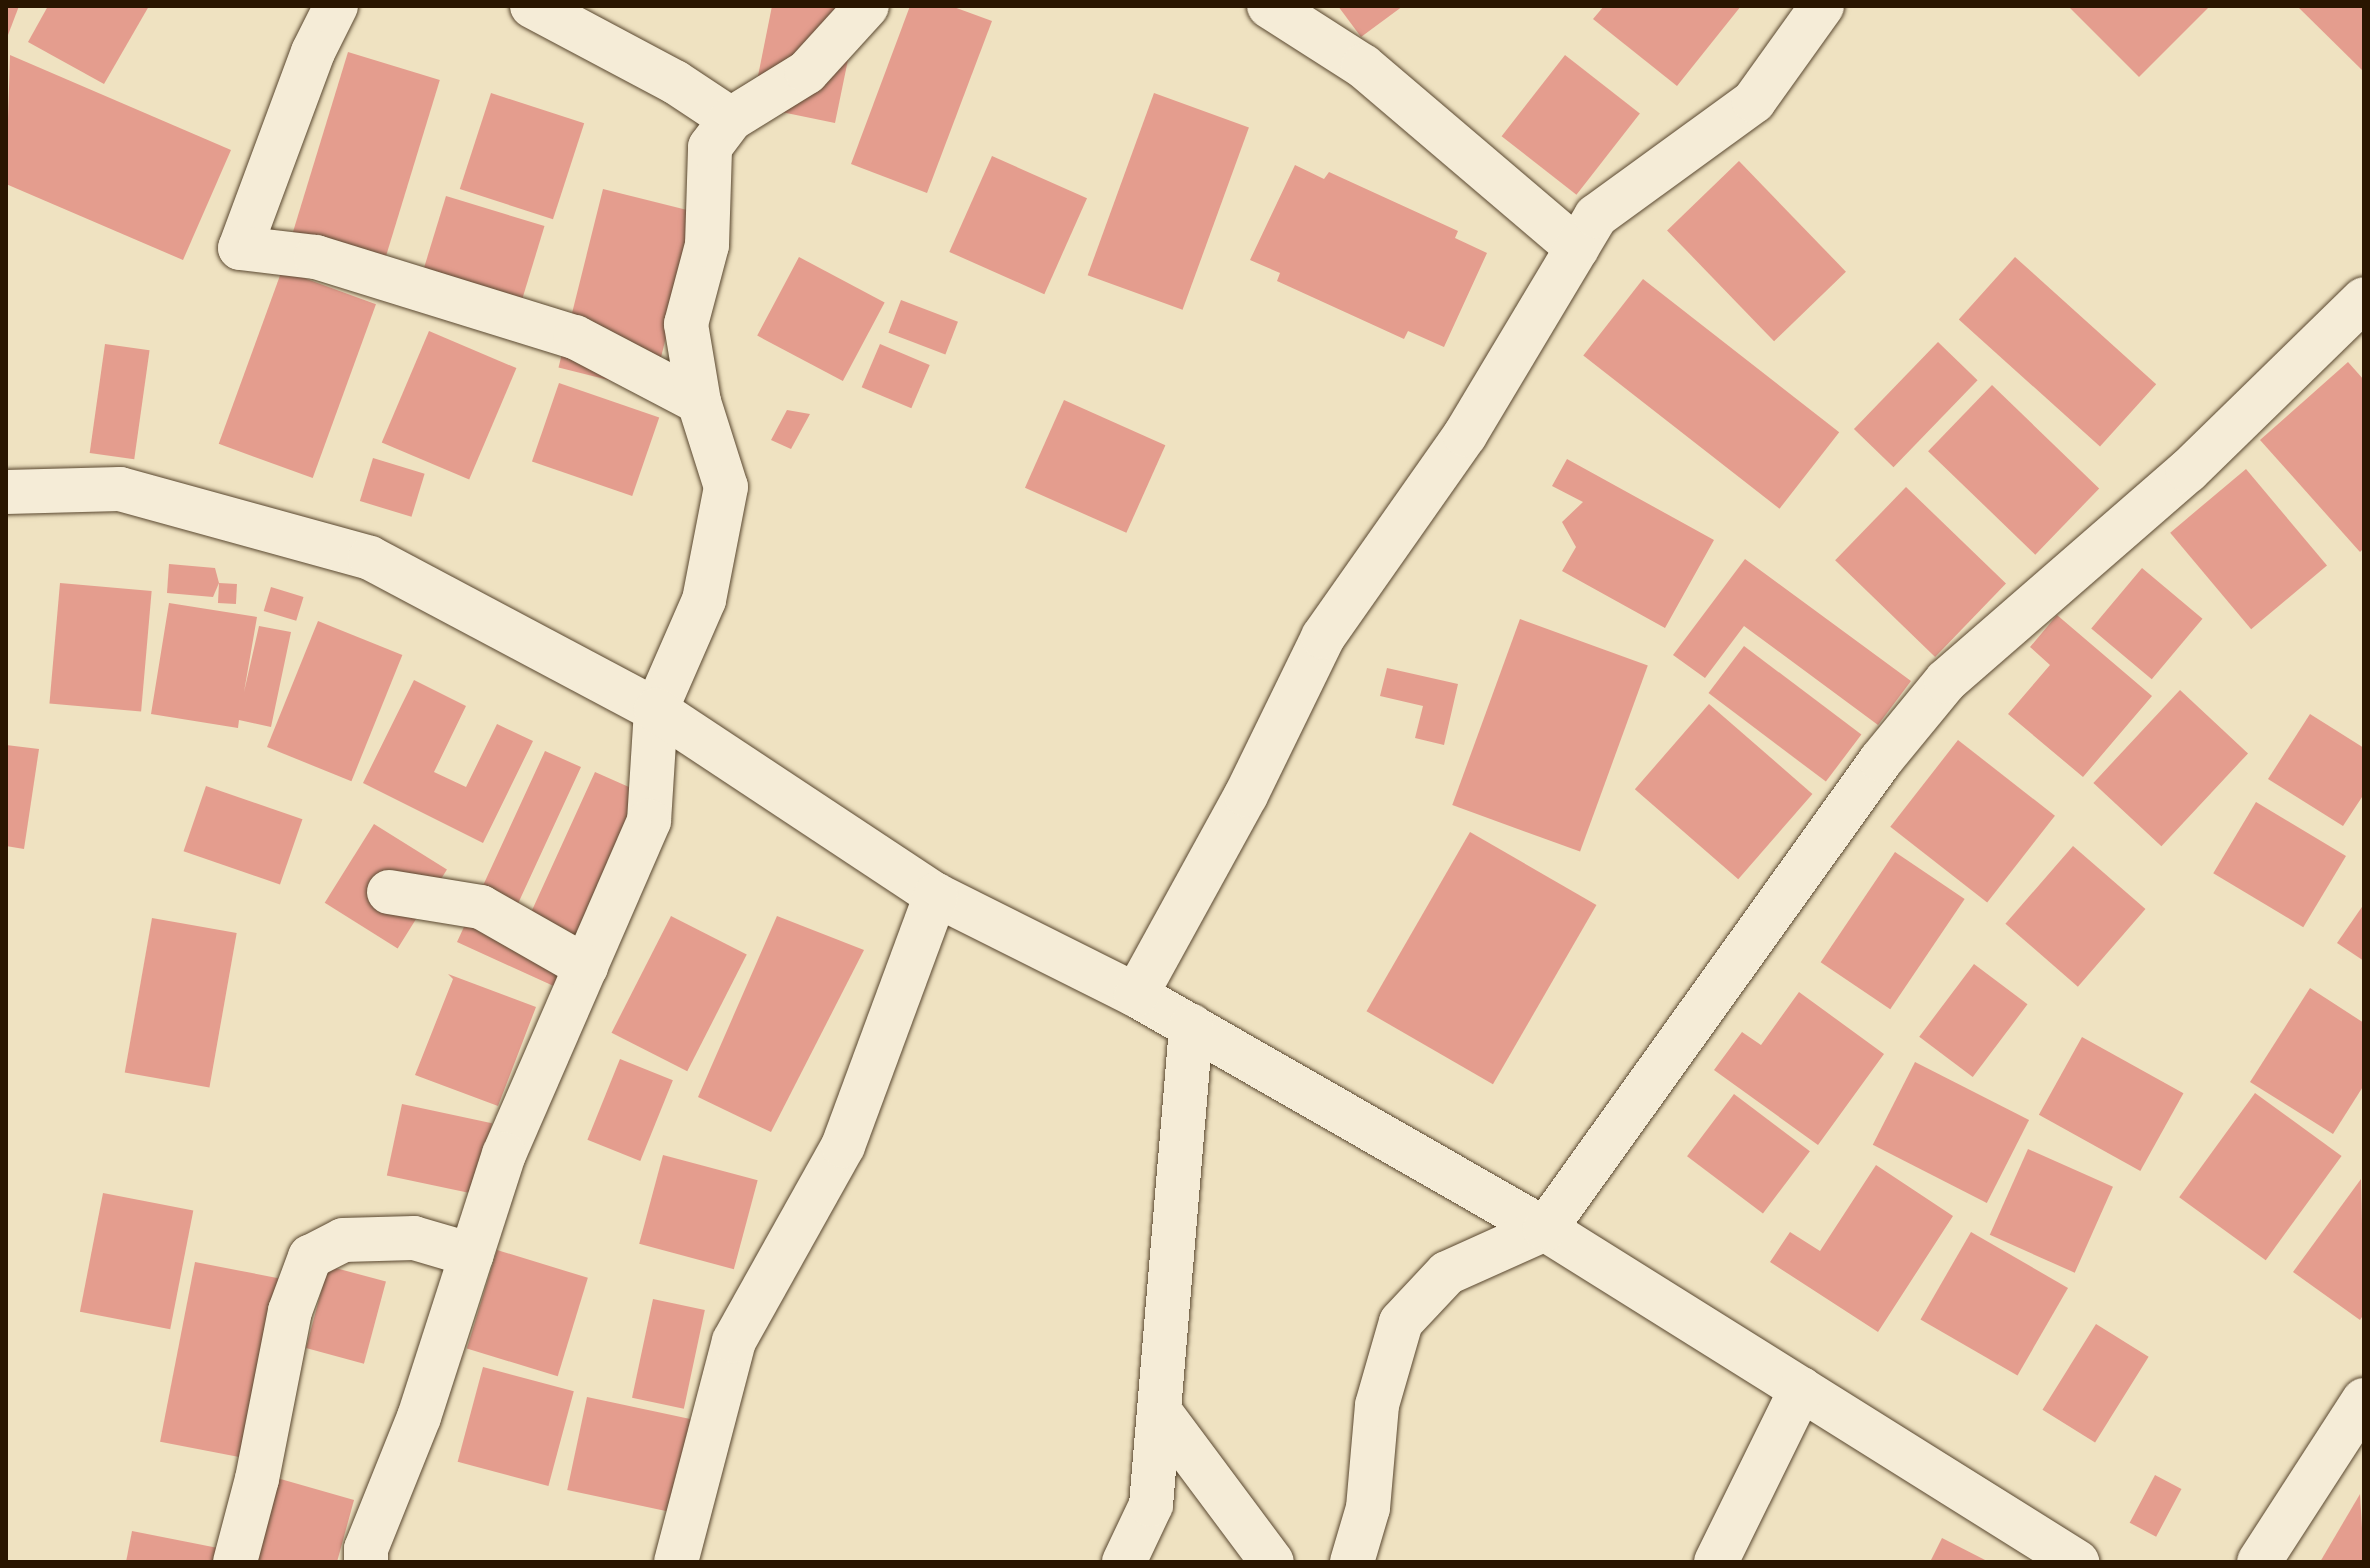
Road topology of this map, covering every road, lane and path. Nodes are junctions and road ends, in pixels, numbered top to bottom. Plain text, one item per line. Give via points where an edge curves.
1 (336, 6) edge
2 (532, 6) edge
3 (867, 6) edge
4 (1269, 6) edge
5 (1822, 6) edge
6 (731, 119) junction
7 (1577, 248) junction
8 (2364, 299) edge
9 (699, 402) junction
10 (6, 492) edge
11 (656, 710) junction
12 (389, 892) dead end
13 (936, 895) junction
14 (586, 967) junction
15 (1136, 995) junction
16 (1191, 1026) junction
17 (1545, 1229) junction
18 (472, 1255) junction
19 (1801, 1389) junction
20 (2364, 1400) edge
21 (1160, 1412) junction
22 (235, 1562) edge
23 (366, 1562) edge
24 (676, 1562) edge
25 (1124, 1562) edge
26 (1272, 1562) edge
27 (1352, 1562) edge
28 (1716, 1562) edge
29 (2077, 1562) edge
30 (2259, 1562) edge

1 - 9 street via 313,52 240,248 316,257 575,337
2 - 6 street via 675,82
3 - 6 street via 807,72
4 - 7 street via 1363,66
5 - 7 street via 1754,101 1596,216
6 - 9 street via 710,147 707,245 686,324
7 - 15 street via 1465,435 1323,637 1246,795
8 - 17 street via 2188,471 1946,681 1881,760
9 - 11 street via 726,487 704,600
10 - 11 street via 120,489 370,558
11 - 13 street
11 - 14 street via 649,821
12 - 14 street via 481,907
13 - 15 street
13 - 24 street via 843,1146 734,1341
14 - 18 street via 504,1154
15 - 16 street
16 - 17 street
16 - 21 street
17 - 19 street
17 - 27 street via 1447,1273 1401,1322 1377,1405 1368,1508
18 - 22 street via 414,1238 343,1240 310,1257 290,1311
18 - 23 street via 419,1417 366,1549
19 - 28 street
19 - 29 street
20 - 30 street
21 - 25 street via 1151,1505
21 - 26 street

